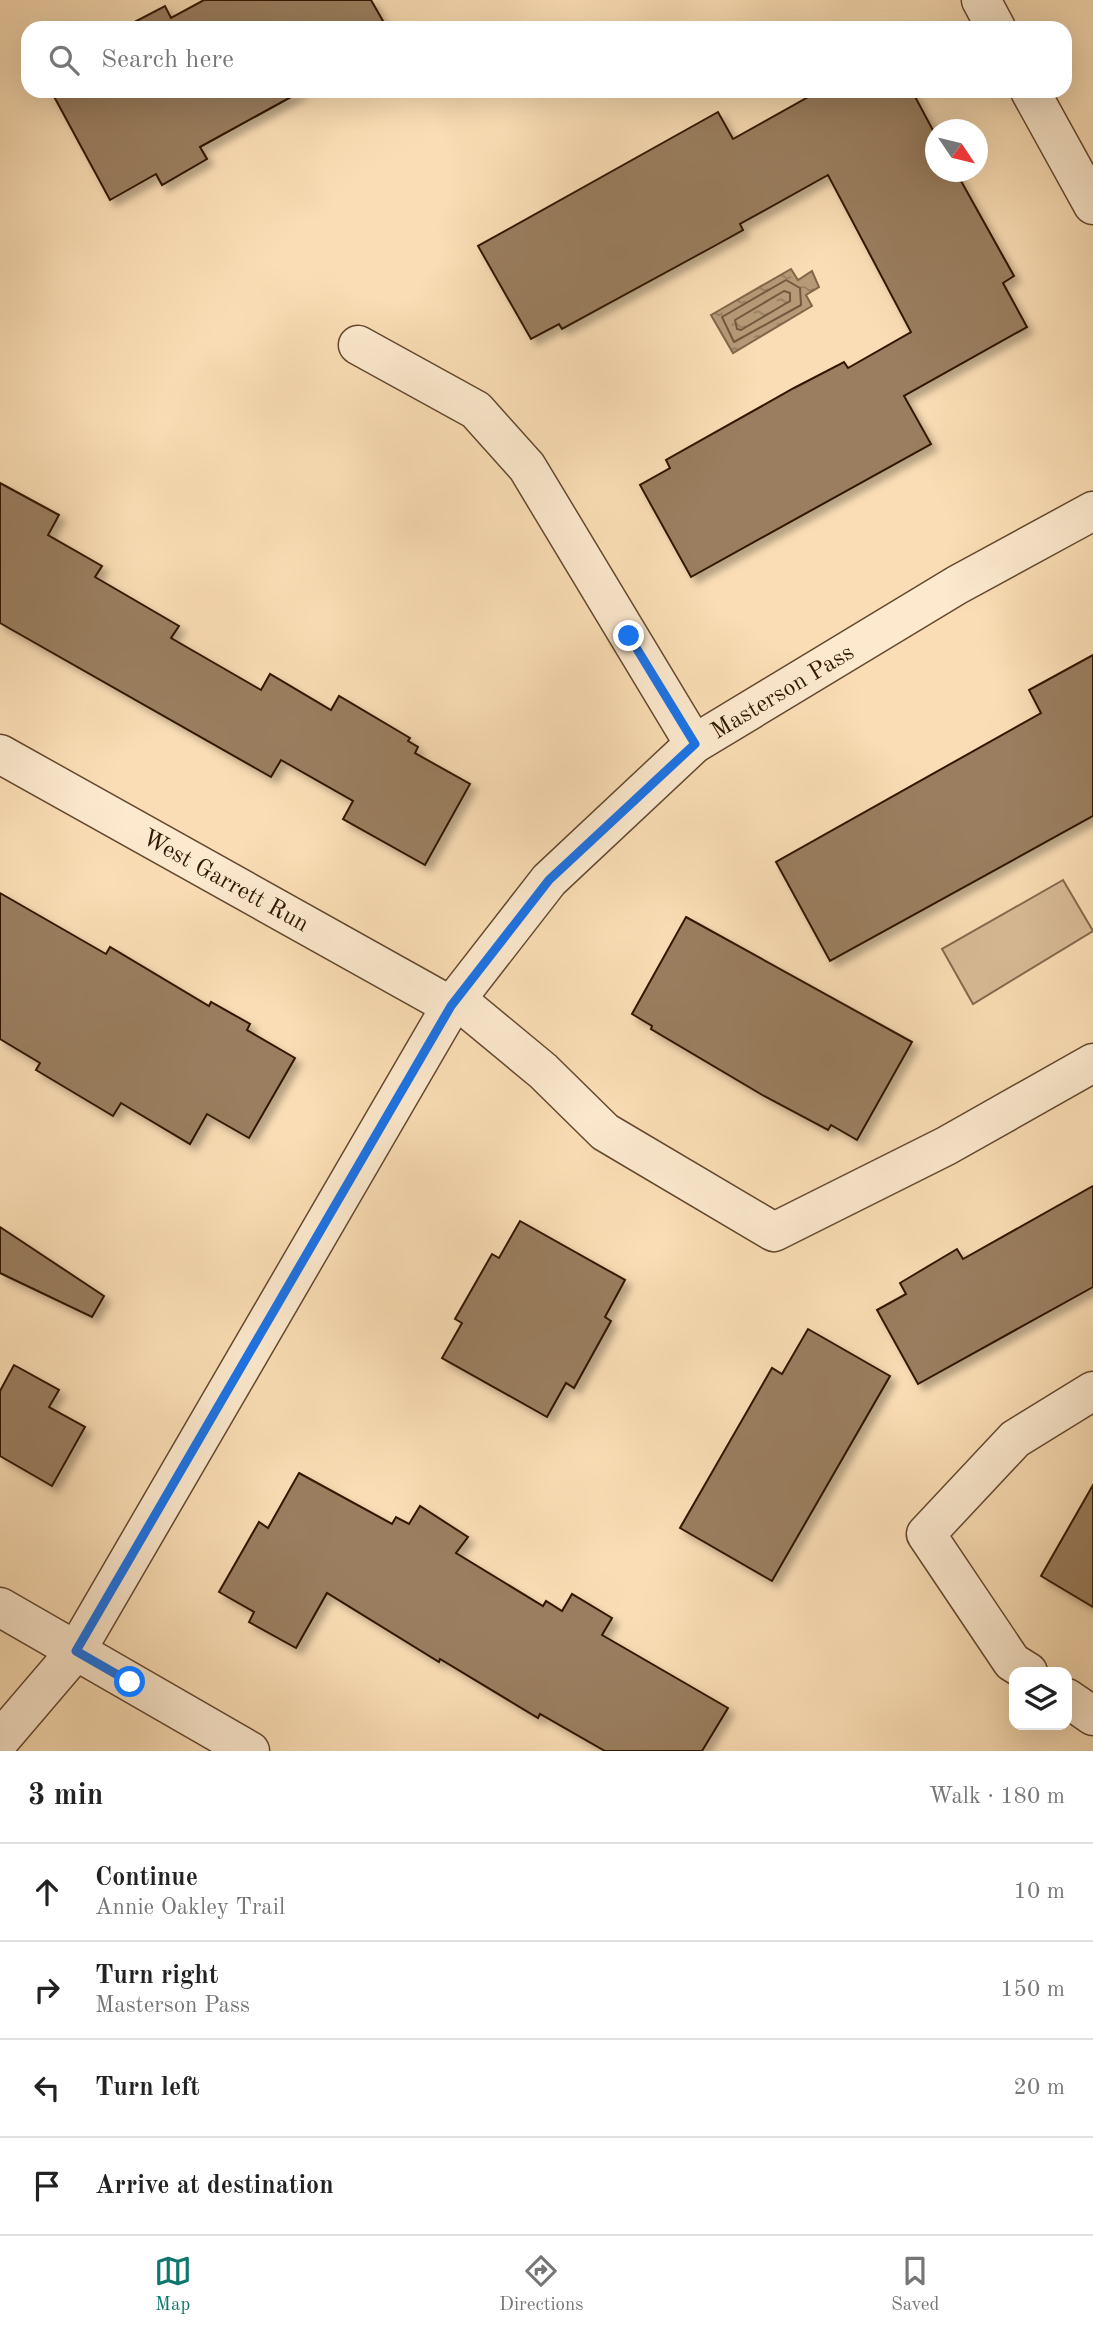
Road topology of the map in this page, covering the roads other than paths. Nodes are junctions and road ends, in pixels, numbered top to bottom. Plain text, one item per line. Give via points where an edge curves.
1 (981, 0) edge
2 (992, 21) edge
3 (1034, 98) edge
4 (1093, 205) edge
5 (358, 345) dead end
6 (1093, 511) edge
7 (695, 744) junction
8 (0, 754) edge
9 (454, 1002) junction
10 (1093, 1063) edge
11 (1093, 1391) edge
12 (0, 1607) edge
13 (76, 1651) junction
14 (1020, 1667) edge
15 (1072, 1702) edge
16 (1093, 1716) edge
17 (0, 1741) edge
18 (250, 1751) edge

1 - 2 street
3 - 4 street
5 - 7 street via 476,410 527,467
6 - 7 street, Masterson Pass via 957,585
7 - 9 street, Masterson Pass via 549,880
8 - 9 street, West Garrett Run
9 - 10 street, West Garrett Run via 543,1071 605,1132 774,1232 946,1146
9 - 13 street, Masterson Pass
11 - 14 street via 1015,1439 926,1534 1012,1662
12 - 13 street
13 - 17 street, Masterson Pass
13 - 18 street
15 - 16 street

